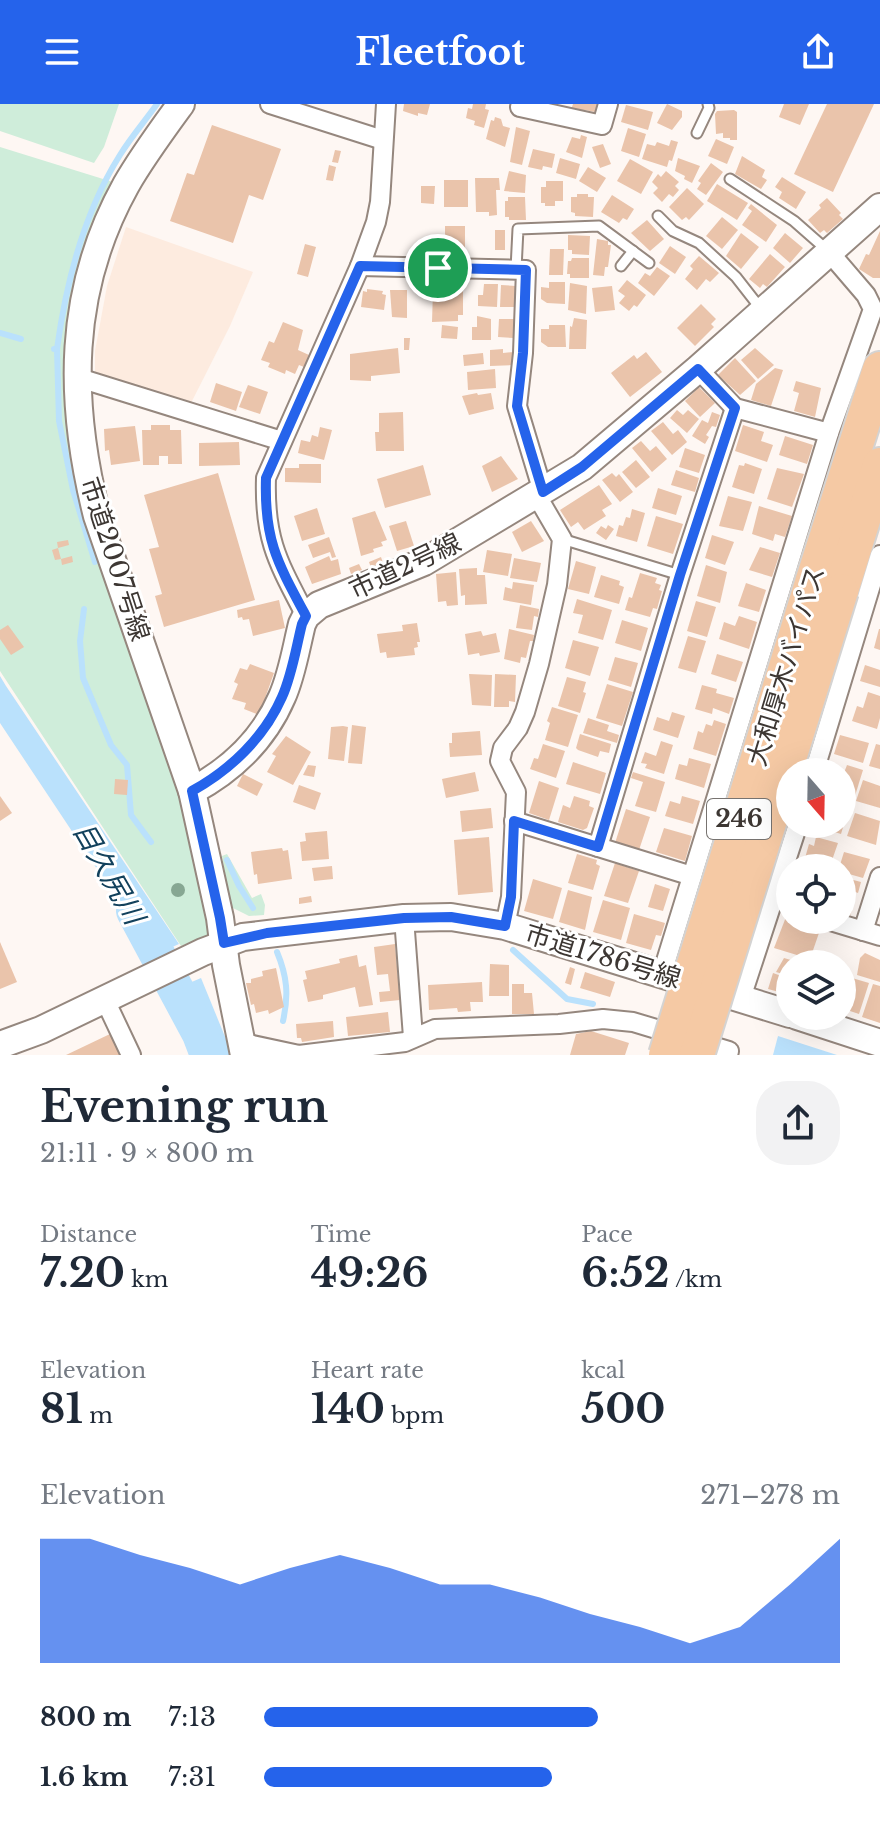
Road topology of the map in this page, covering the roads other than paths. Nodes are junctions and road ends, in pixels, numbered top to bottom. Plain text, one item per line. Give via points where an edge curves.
1 (181, 104) edge
2 (270, 104) edge
3 (386, 104) edge
4 (521, 104) edge
5 (608, 104) edge
6 (708, 104) edge
7 (697, 133) dead end
8 (383, 140) junction
9 (730, 179) dead end
10 (880, 207) edge
11 (658, 216) dead end
12 (633, 251) junction
13 (830, 253) junction
14 (649, 263) dead end
15 (360, 266) junction
16 (621, 266) dead end
17 (516, 269) junction
18 (763, 312) junction
19 (698, 369) junction
20 (880, 369) edge
21 (76, 377) junction
22 (735, 408) junction
23 (829, 433) junction
24 (282, 441) junction
25 (880, 465) edge
26 (540, 494) junction
27 (562, 539) junction
28 (880, 555) edge
29 (680, 575) junction
30 (826, 587) junction
31 (306, 616) junction
32 (818, 758) edge
33 (192, 791) junction
34 (514, 821) junction
35 (598, 847) junction
36 (692, 876) junction
37 (880, 877) edge
38 (404, 918) junction
39 (776, 919) edge
40 (505, 926) junction
41 (872, 934) edge
42 (224, 943) junction
43 (662, 974) junction
44 (114, 996) junction
45 (741, 998) junction
46 (776, 1009) edge
47 (840, 1030) edge
48 (413, 1037) junction
49 (880, 1043) edge
50 (0, 1045) edge
51 (244, 1049) edge
52 (366, 1051) edge
53 (131, 1055) edge
54 (666, 1055) edge
55 (697, 1055) edge
56 (728, 1055) edge

1 - 21 street, 市道2007号線 via 110,216 78,331
2 - 8 street
3 - 8 street
4 - 5 street via 602,125
6 - 7 lane
8 - 15 street via 380,202
9 - 13 lane via 794,221
10 - 13 street, 市道2号線
11 - 18 lane via 673,231 699,243 736,277
12 - 14 lane
12 - 16 lane
12 - 17 lane via 599,226 518,229
13 - 18 street, 市道2号線
13 - 23 street via 873,309
15 - 17 street
15 - 24 street
17 - 26 street via 526,270 517,406
18 - 19 street, 市道2号線
19 - 22 street
19 - 26 street, 市道2号線 via 582,467
20 - 30 highway, 大和厚木バイパス / 246
21 - 24 street
21 - 33 street, 市道2007号線 via 82,449 97,516
22 - 23 street
22 - 29 street
23 - 36 street
24 - 31 street via 266,478 265,513 271,544
25 - 30 highway, 大和厚木バイパス / 246
26 - 27 street
26 - 31 street, 市道2号線 via 424,562 319,605
27 - 29 lane
27 - 34 street via 539,664 525,712 500,761 516,792
28 - 32 street
29 - 35 street
30 - 54 highway, 大和厚木バイパス / 246, bridge
30 - 55 highway, 大和厚木バイパス / 246, bridge
31 - 33 street via 283,696 268,723 221,774
33 - 42 street
34 - 35 street
34 - 40 street
35 - 36 street
36 - 43 street
37 - 41 street
38 - 40 street, 市道1786号線 via 451,917
38 - 42 street, 市道1786号線
38 - 48 street
39 - 45 street
40 - 43 street, 市道1786号線
42 - 44 street, 市道1786号線
42 - 51 street
43 - 45 street, 市道1786号線
44 - 50 street, 市道1786号線
44 - 53 street
45 - 46 street, 市道1786号線
47 - 49 street
48 - 52 street
48 - 56 street via 435,1029 603,1019 633,1022 729,1051
51 - 52 street via 299,1055

